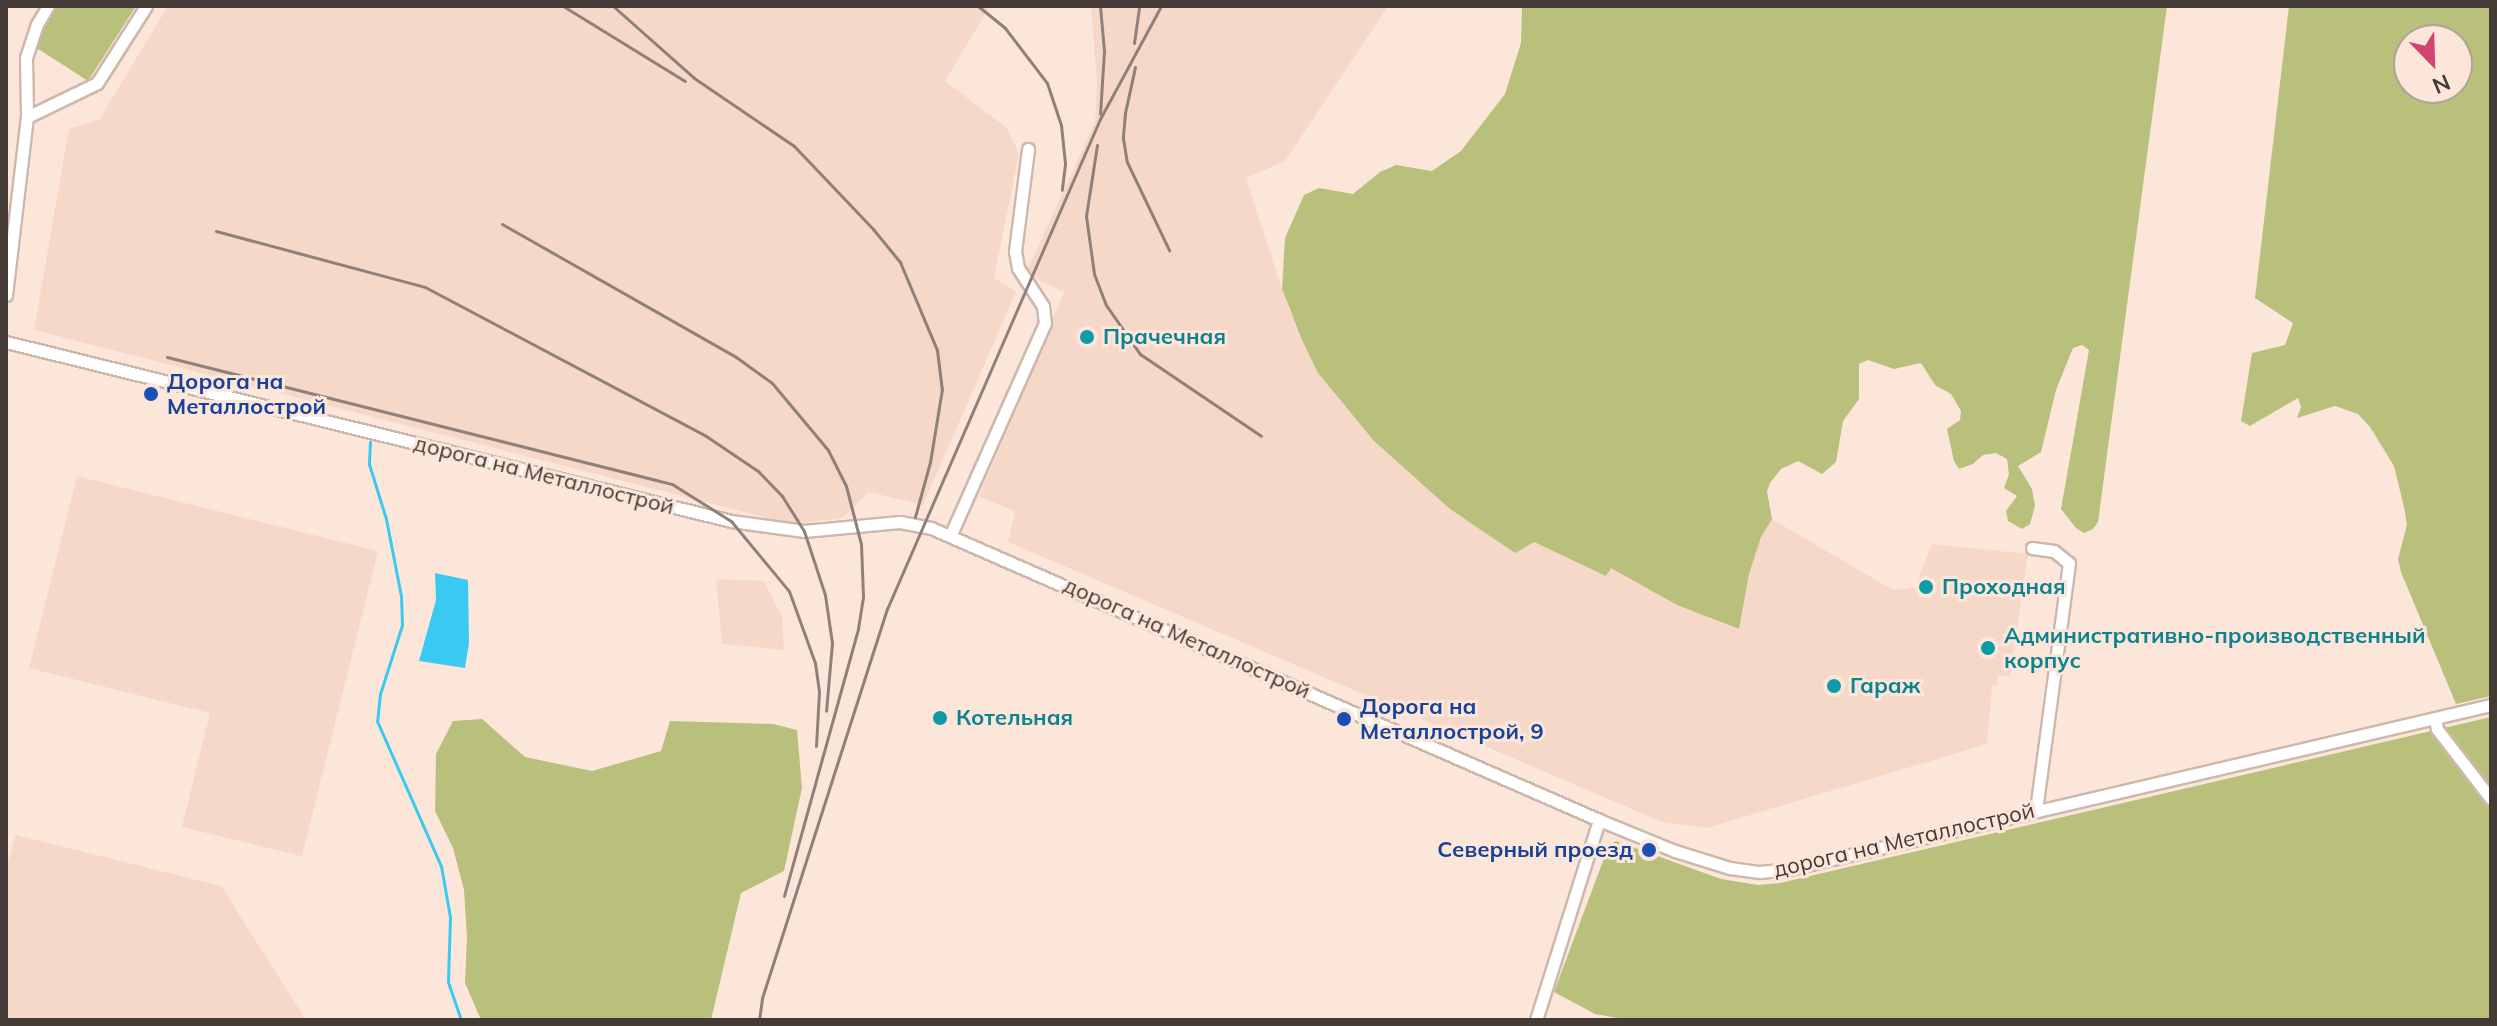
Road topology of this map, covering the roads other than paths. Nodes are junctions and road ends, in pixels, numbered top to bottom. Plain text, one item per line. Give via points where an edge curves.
1 (48, 6) edge
2 (146, 6) edge
3 (27, 117) junction
4 (1028, 149) dead end
5 (6, 295) edge
6 (6, 342) edge
7 (951, 534) junction
8 (2032, 548) dead end
9 (2491, 705) edge
10 (2435, 718) junction
11 (2491, 799) edge
12 (2036, 811) junction
13 (1599, 820) junction
14 (1536, 1020) edge

1 - 3 street via 26,57
2 - 3 street via 97,83
3 - 5 street
4 - 7 street via 1015,251 1018,268 1043,306 1045,323
6 - 7 street, дорога на Металлострой via 731,521 804,531 900,522
7 - 13 street, дорога на Металлострой
8 - 12 street via 2054,551 2069,563
9 - 10 street, дорога на Металлострой
10 - 11 street via 2437,729
10 - 12 street, дорога на Металлострой
12 - 13 street, дорога на Металлострой via 1760,872 1695,858
13 - 14 street

